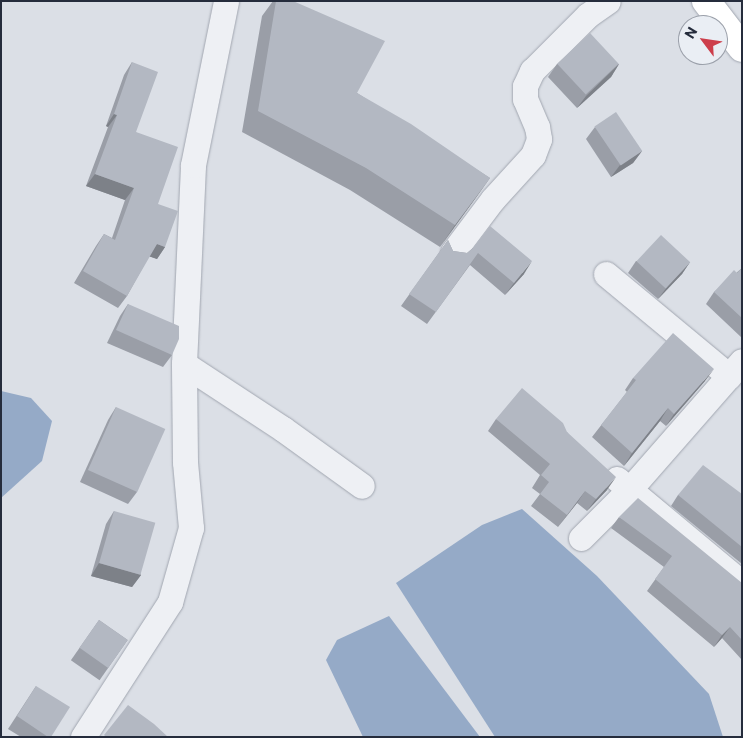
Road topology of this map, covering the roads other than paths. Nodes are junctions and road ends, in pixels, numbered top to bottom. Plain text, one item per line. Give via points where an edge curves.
1 (226, 1) edge
2 (608, 1) edge
3 (713, 4) edge
4 (742, 48) edge
5 (453, 252) edge
6 (606, 274) dead end
7 (184, 364) junction
8 (736, 369) edge
9 (602, 465) edge
10 (362, 486) dead end
11 (629, 490) junction
12 (581, 538) dead end
13 (742, 583) edge
14 (83, 737) edge

1 - 7 street via 193,165
2 - 5 street via 588,14 532,71 525,99 539,139 533,155
3 - 4 main road
6 - 8 street
7 - 10 street
7 - 14 street via 185,462 191,528 170,602
8 - 11 street
9 - 11 street
11 - 12 street
11 - 13 street

